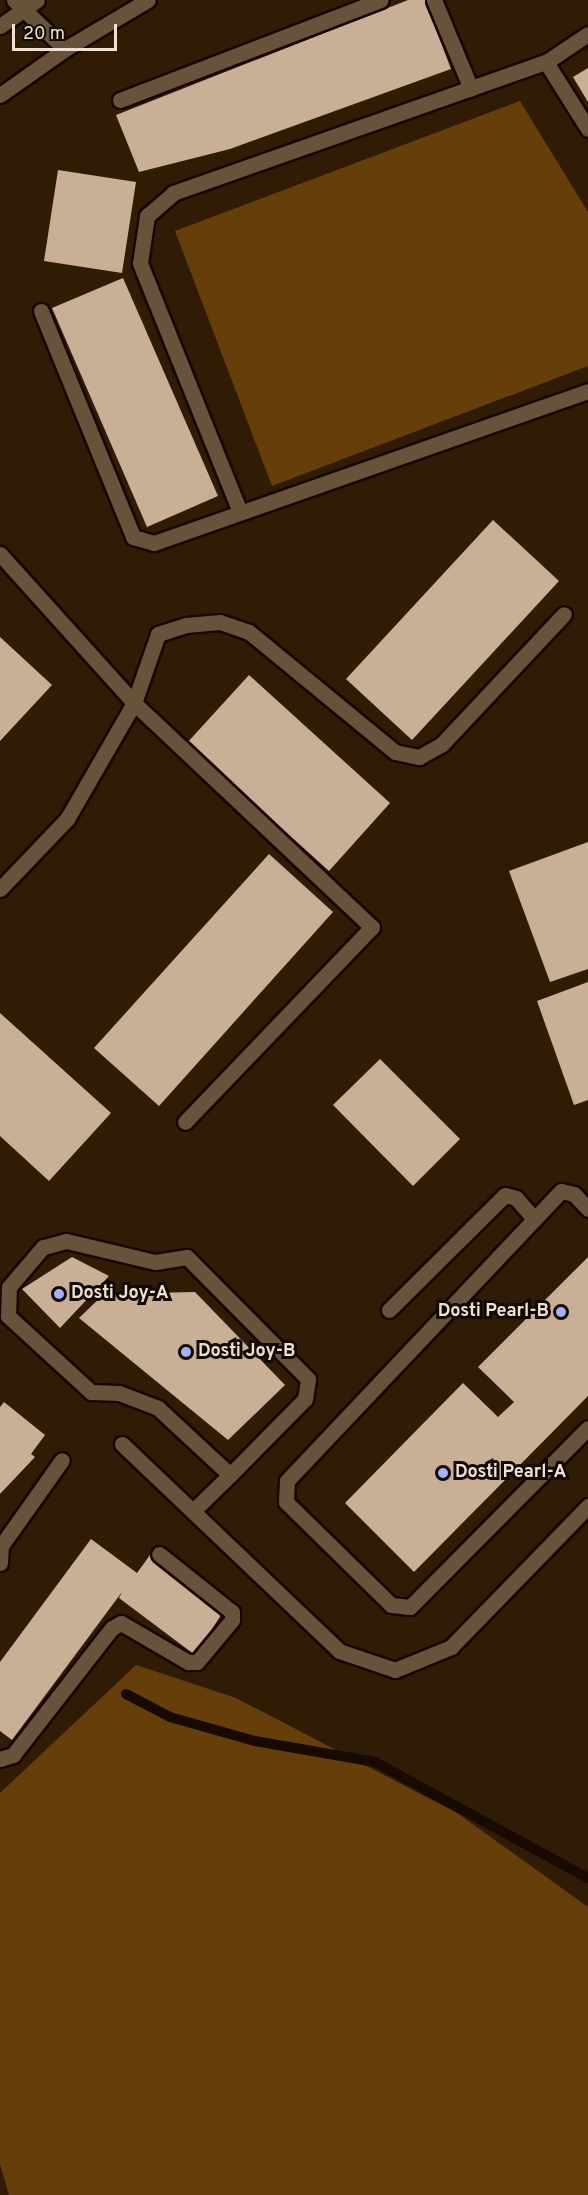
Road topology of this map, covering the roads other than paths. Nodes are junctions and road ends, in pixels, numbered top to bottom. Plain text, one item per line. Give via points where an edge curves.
1 (37, 0) edge
2 (148, 0) edge
3 (380, 0) edge
4 (434, 0) edge
5 (18, 5) edge
6 (0, 26) edge
7 (588, 34) edge
8 (65, 49) junction
9 (546, 62) junction
10 (471, 89) junction
11 (0, 95) edge
12 (120, 100) dead end
13 (588, 129) edge
14 (41, 311) dead end
15 (588, 392) edge
16 (240, 512) junction
17 (0, 554) edge
18 (564, 614) dead end
19 (134, 703) junction
20 (0, 889) edge
21 (185, 1122) dead end
22 (588, 1209) edge
23 (534, 1219) junction
24 (389, 1310) dead end
25 (588, 1428) edge
26 (122, 1444) dead end
27 (62, 1460) dead end
28 (231, 1475) junction
29 (588, 1506) edge
30 (193, 1511) junction
31 (159, 1554) dead end
32 (0, 1563) edge
33 (0, 1759) edge

1 - 5 street
2 - 8 street
3 - 12 street
4 - 10 street
5 - 6 street
5 - 8 street
7 - 9 street
8 - 11 street
9 - 10 street
9 - 13 street
10 - 16 street via 174,193 147,216 140,263
14 - 16 street via 133,537 154,543
15 - 16 street
17 - 19 street
18 - 19 street via 442,744 419,757 396,752 249,632 220,622 186,625 158,634
19 - 20 street via 67,819
19 - 21 street via 372,927
22 - 23 street via 574,1194 561,1191
23 - 24 street via 516,1198 505,1195
23 - 25 street via 287,1481 286,1502 391,1605 410,1607
26 - 30 street
27 - 32 street via 1,1546
28 - 28 street via 305,1399 308,1378 187,1257 154,1262 66,1241 44,1247 9,1287 9,1316 91,1392 119,1393 158,1408
28 - 30 street
29 - 30 street via 451,1647 395,1670 339,1651
31 - 33 street via 232,1612 232,1620 197,1662 188,1662 121,1623 112,1628 13,1755

